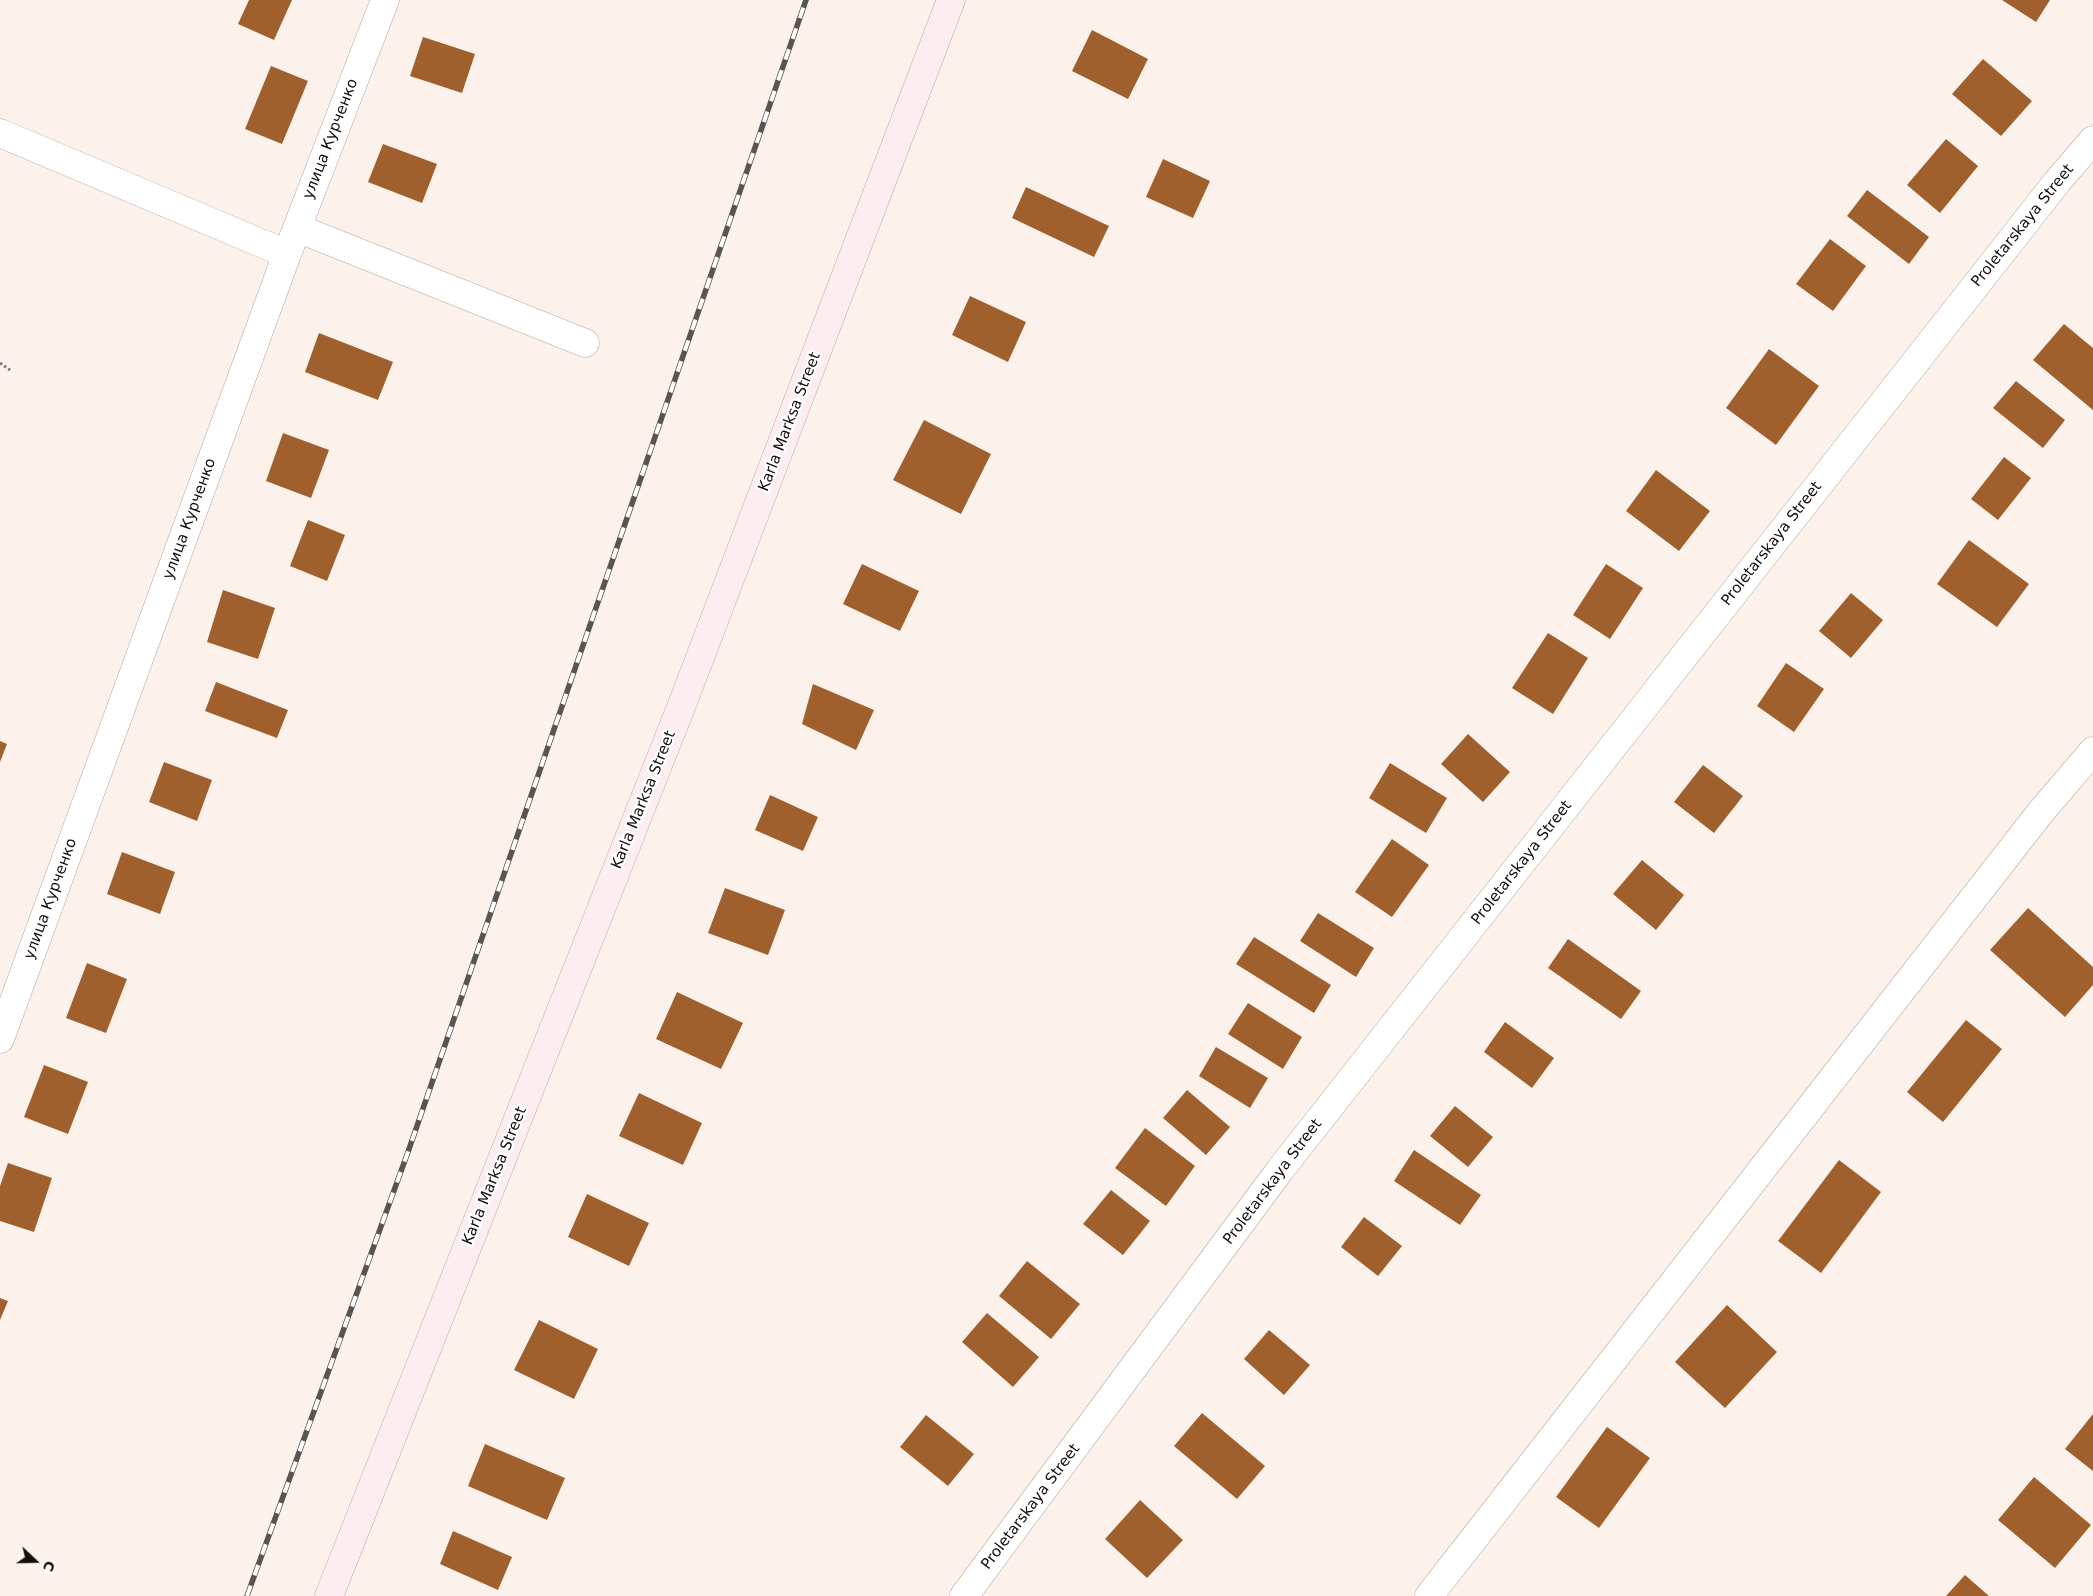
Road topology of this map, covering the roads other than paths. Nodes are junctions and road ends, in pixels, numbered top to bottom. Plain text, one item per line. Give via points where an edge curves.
1 (385, 0) edge
2 (951, 0) edge
3 (0, 133) edge
4 (2093, 140) edge
5 (297, 228) junction
6 (287, 254) junction
7 (585, 343) dead end
8 (2093, 751) edge
9 (0, 1040) edge
10 (329, 1596) edge
11 (964, 1596) edge
12 (1429, 1596) edge

1 - 5 street, улица Курченко
2 - 10 street, Karla Marksa Street via 683,702
3 - 6 street
4 - 11 street, Proletarskaya Street via 1280,1170
5 - 6 street, улица Курченко
5 - 7 street
6 - 9 street, улица Курченко
8 - 12 street via 2040,813

